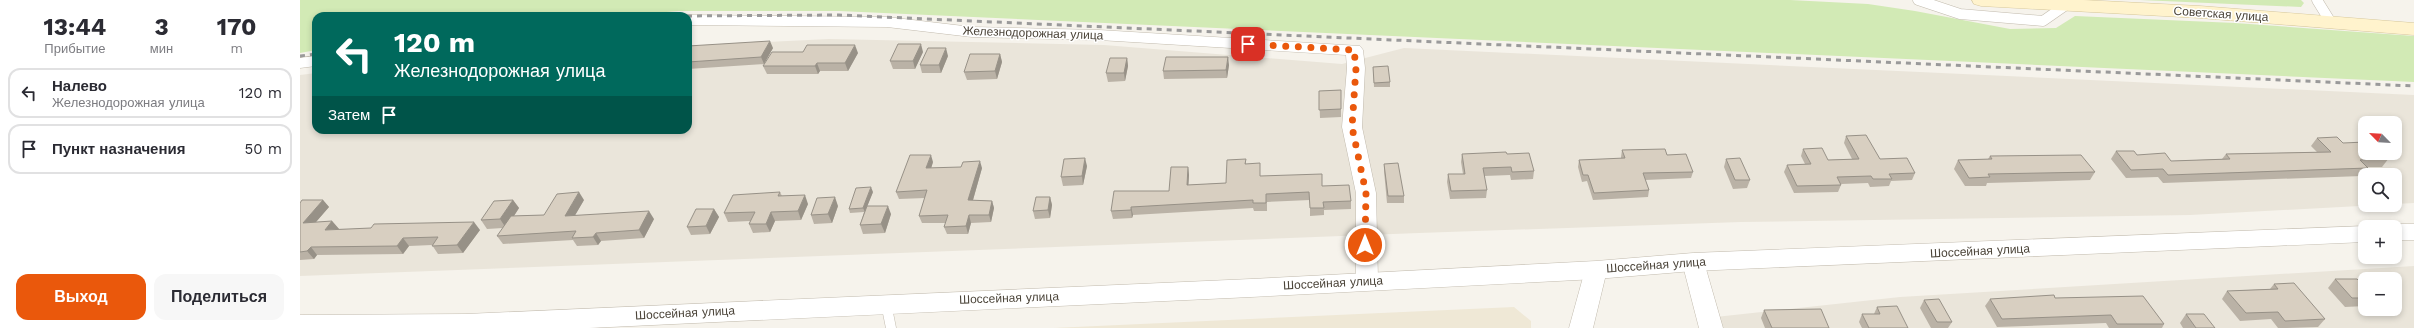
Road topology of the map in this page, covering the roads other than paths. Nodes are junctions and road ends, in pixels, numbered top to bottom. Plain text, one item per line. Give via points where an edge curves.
1 (1918, 0) edge
2 (1981, 0) edge
3 (2316, 0) edge
4 (2066, 5) junction
5 (692, 20) edge
6 (2330, 21) junction
7 (2414, 29) edge
8 (312, 62) edge
9 (300, 63) edge
10 (2402, 232) edge
11 (2414, 232) edge
12 (2358, 234) edge
13 (1693, 262) junction
14 (1596, 270) junction
15 (1367, 280) junction
16 (886, 304) junction
17 (300, 326) edge
18 (891, 328) edge
19 (1581, 328) edge
20 (1712, 328) edge

1 - 4 lane via 1960,14 2043,21
2 - 4 main road, Советская улица
3 - 6 lane
4 - 6 main road, Советская улица
5 - 15 street, Железнодорожная улица via 887,22 972,32 1098,35 1354,50 1356,68 1352,127 1366,193
6 - 7 main road, Советская улица
8 - 9 street
10 - 11 street
12 - 13 street, Шоссейная улица
13 - 14 street, Шоссейная улица
13 - 20 street
14 - 15 street, Шоссейная улица
14 - 19 street
15 - 16 street, Шоссейная улица via 1251,288
16 - 17 street, Шоссейная улица via 466,324
16 - 18 lane

